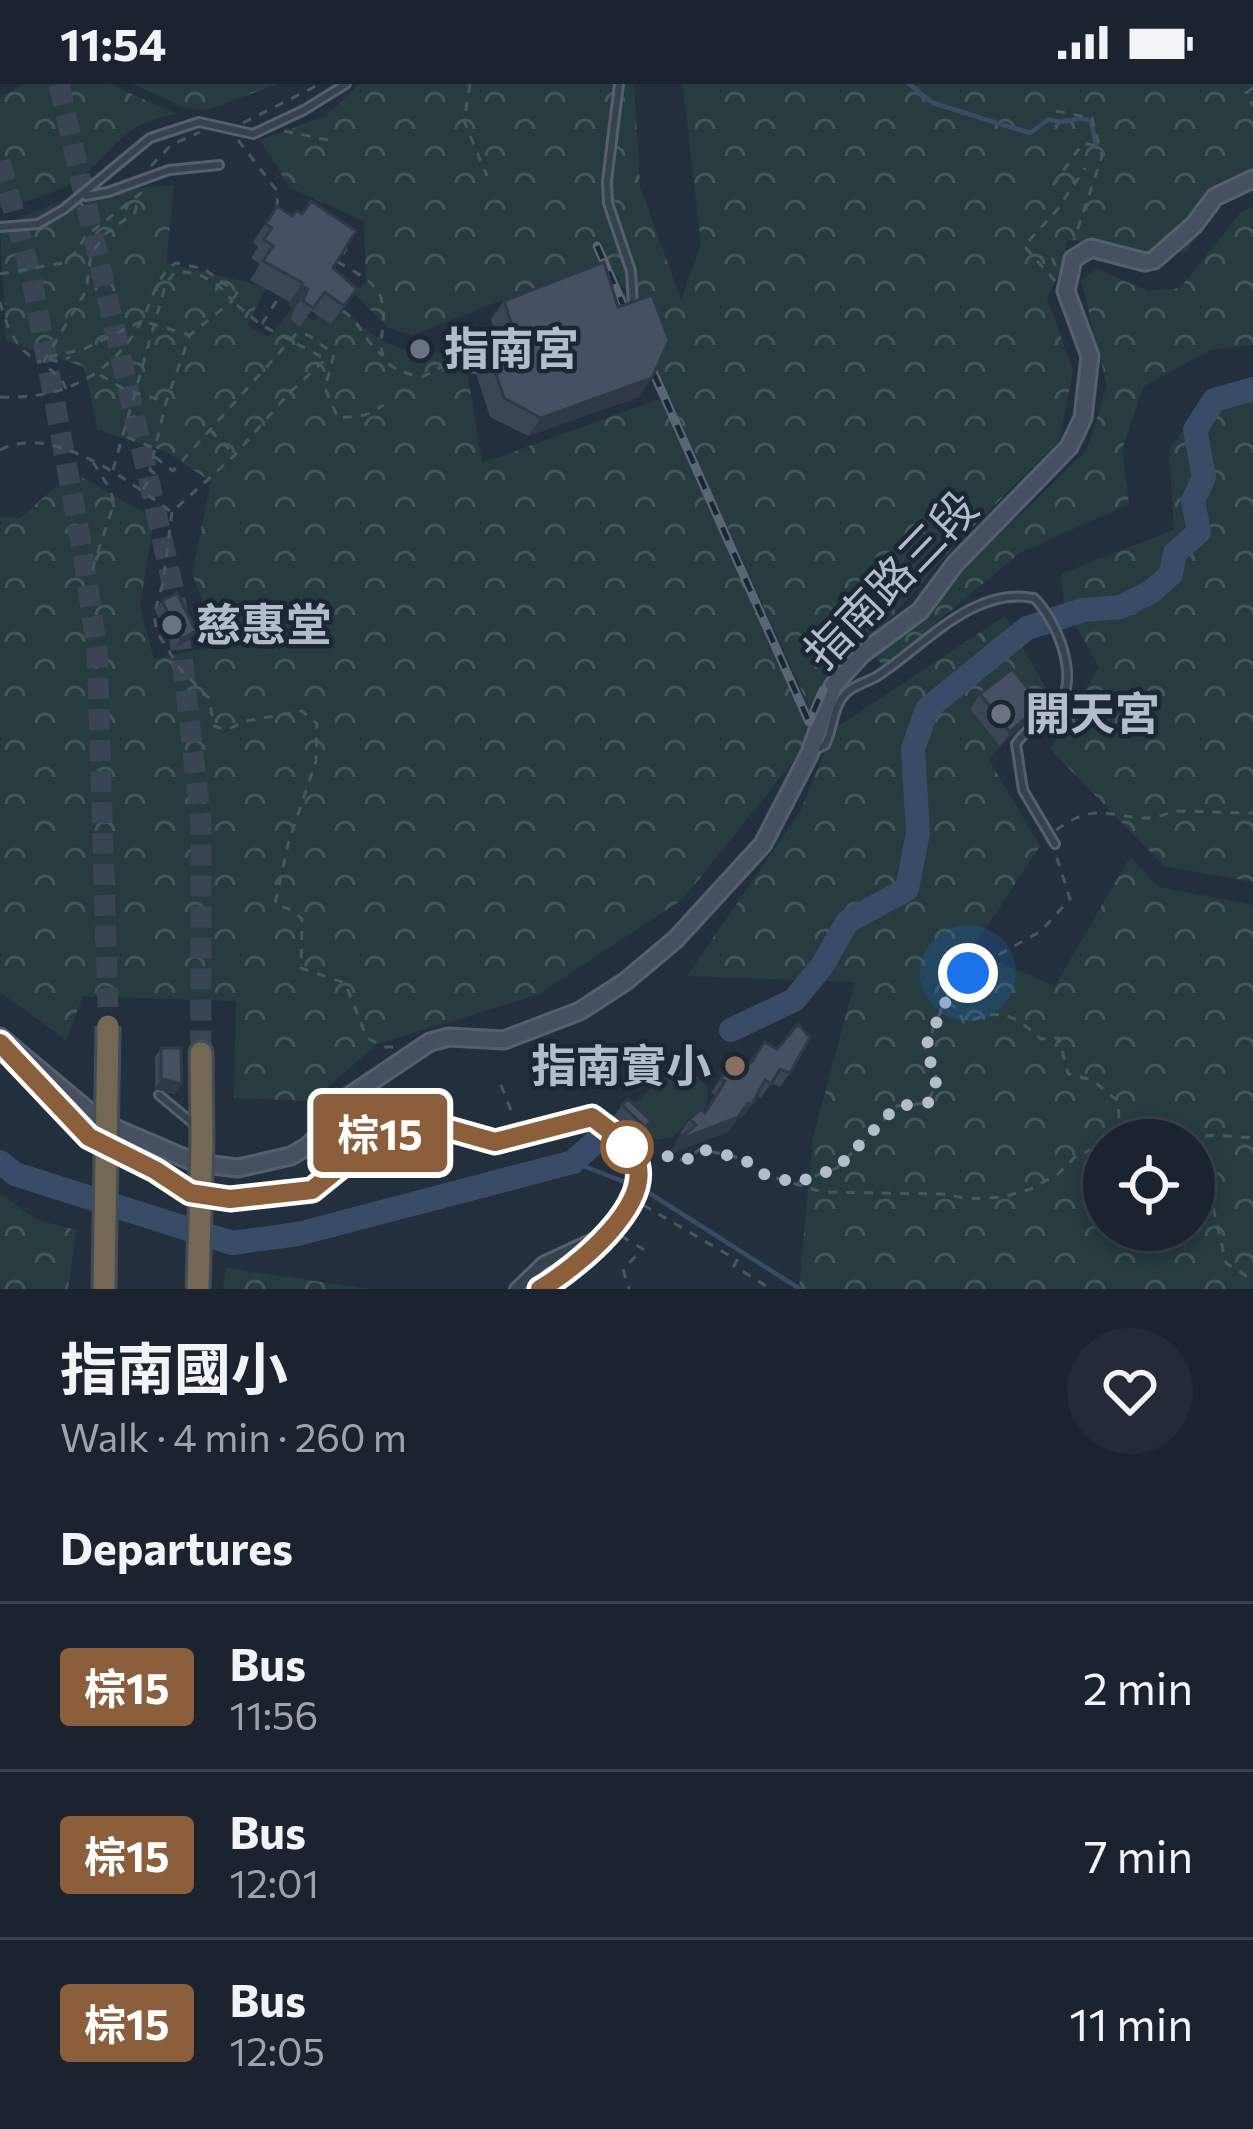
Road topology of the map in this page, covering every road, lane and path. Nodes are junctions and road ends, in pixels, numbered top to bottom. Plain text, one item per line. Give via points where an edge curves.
1 (320, 84) edge
2 (346, 84) edge
3 (470, 84) edge
4 (620, 84) edge
5 (1253, 88) edge
6 (1253, 106) edge
7 (1056, 111) dead end
8 (199, 122) junction
9 (236, 128) junction
10 (264, 128) junction
11 (333, 141) dead end
12 (1099, 146) junction
13 (219, 165) dead end
14 (1085, 168) dead end
15 (487, 176) dead end
16 (1253, 179) edge
17 (146, 180) junction
18 (1053, 185) dead end
19 (83, 196) junction
20 (139, 197) junction
21 (274, 218) edge
22 (0, 226) edge
23 (329, 238) edge
24 (1073, 260) junction
25 (0, 274) edge
26 (1065, 279) junction
27 (285, 288) edge
28 (632, 293) junction
29 (0, 302) edge
30 (232, 302) junction
31 (633, 305) edge
32 (342, 310) edge
33 (609, 318) edge
34 (142, 321) junction
35 (260, 325) junction
36 (154, 326) junction
37 (190, 335) junction
38 (292, 339) junction
39 (383, 356) junction
40 (70, 358) dead end
41 (45, 360) junction
42 (490, 368) edge
43 (99, 374) junction
44 (67, 391) junction
45 (135, 394) junction
46 (0, 398) edge
47 (166, 402) junction
48 (384, 405) dead end
49 (209, 429) junction
50 (125, 436) junction
51 (0, 450) edge
52 (154, 453) junction
53 (236, 455) junction
54 (93, 461) junction
55 (113, 470) junction
56 (142, 491) junction
57 (172, 512) junction
58 (92, 570) dead end
59 (810, 753) junction
60 (1253, 813) edge
61 (1049, 834) junction
62 (1055, 844) joint
63 (946, 1003) junction
64 (108, 1017) tunnel mouth
65 (0, 1040) edge
66 (402, 1047) dead end
67 (201, 1053) tunnel mouth
68 (501, 1085) dead end
69 (158, 1095) dead end
70 (514, 1118) dead end
71 (1119, 1119) edge
72 (202, 1137) junction
73 (1215, 1138) edge
74 (1253, 1138) edge
75 (627, 1147) junction
76 (1083, 1153) edge
77 (796, 1183) junction
78 (632, 1194) junction
79 (1215, 1216) edge
80 (612, 1231) junction
81 (1253, 1280) edge
82 (104, 1289) edge
83 (198, 1289) edge
84 (516, 1289) edge
85 (540, 1289) edge
86 (629, 1289) edge
87 (771, 1289) edge

1 - 9 path
2 - 10 lane
3 - 15 path via 464,121
4 - 28 lane via 608,203
5 - 6 path via 1246,93
7 - 12 path via 1092,118
8 - 9 lane
8 - 17 path via 200,133 161,154
8 - 19 lane via 150,139
9 - 10 lane
9 - 21 path via 278,192
10 - 11 path
12 - 18 path via 1083,142
12 - 24 path
13 - 17 lane
14 - 26 path via 1024,246 1055,280
16 - 24 street via 1215,196 1154,260 1090,248
17 - 19 lane
17 - 20 path
19 - 22 lane via 38,224
20 - 25 path via 63,262
20 - 41 path via 135,212 91,255 86,291
23 - 39 path via 346,249 338,262 374,285 381,299
24 - 26 street
26 - 59 street, 指南路三段 via 1090,356 1078,432 920,611 833,686
27 - 35 path
28 - 31 lane
28 - 33 path via 616,299 622,314
29 - 41 path via 21,349
30 - 34 path via 237,293 204,269 176,263
30 - 35 path
30 - 36 path via 204,278 176,272
30 - 37 path
32 - 39 path
34 - 36 path
34 - 41 path
34 - 43 path
35 - 38 path
36 - 37 path
36 - 45 path
37 - 47 path
38 - 48 path via 308,335 334,354 326,388 338,418
38 - 49 path
38 - 53 path via 326,358
39 - 42 path via 422,377 448,362 475,373
40 - 41 path
41 - 44 path
43 - 44 path
43 - 45 path
44 - 46 path
45 - 47 path
45 - 50 path
47 - 52 path
49 - 52 path via 172,471
49 - 53 path
50 - 52 path
50 - 55 path
51 - 54 path via 22,443
52 - 56 path via 154,473
53 - 57 path
54 - 55 path
54 - 58 path via 114,503
55 - 56 path
56 - 57 path
57 - 66 path via 157,632 209,698 210,721 219,729 302,711 317,724 316,761 275,904 302,920 301,968 345,983 368,1038
59 - 61 lane via 825,745 850,689 962,614 998,597 1034,598 1046,609 1066,670 1060,703 1016,744 1023,790
59 - 65 street, 指南路三段 via 756,855 626,981 580,1011 504,1040 430,1042 348,1097 291,1156 238,1168 196,1163 103,1123
60 - 61 path via 1103,813 1076,817
61 - 62 lane
62 - 63 path via 1070,899 1041,931 968,973
63 - 71 path via 964,1023 1016,1016 1041,1039 1059,1038 1068,1074 1092,1080 1118,1101
63 - 77 path via 925,1048 937,1079 928,1103 897,1106 837,1168
64 - 82 highway, bridge
65 - 75 street via 98,1144 190,1193 230,1199 312,1190 403,1116 495,1142 587,1116
67 - 72 highway
68 - 70 path
69 - 72 lane
72 - 83 highway, bridge
73 - 74 path
75 - 77 path via 685,1161 709,1150
75 - 78 street via 637,1174
76 - 77 path via 1031,1190 1003,1197 822,1192
78 - 80 street
78 - 87 path
79 - 81 path via 1226,1263
80 - 84 street via 543,1263
80 - 85 street
80 - 86 path via 643,1249 622,1269

